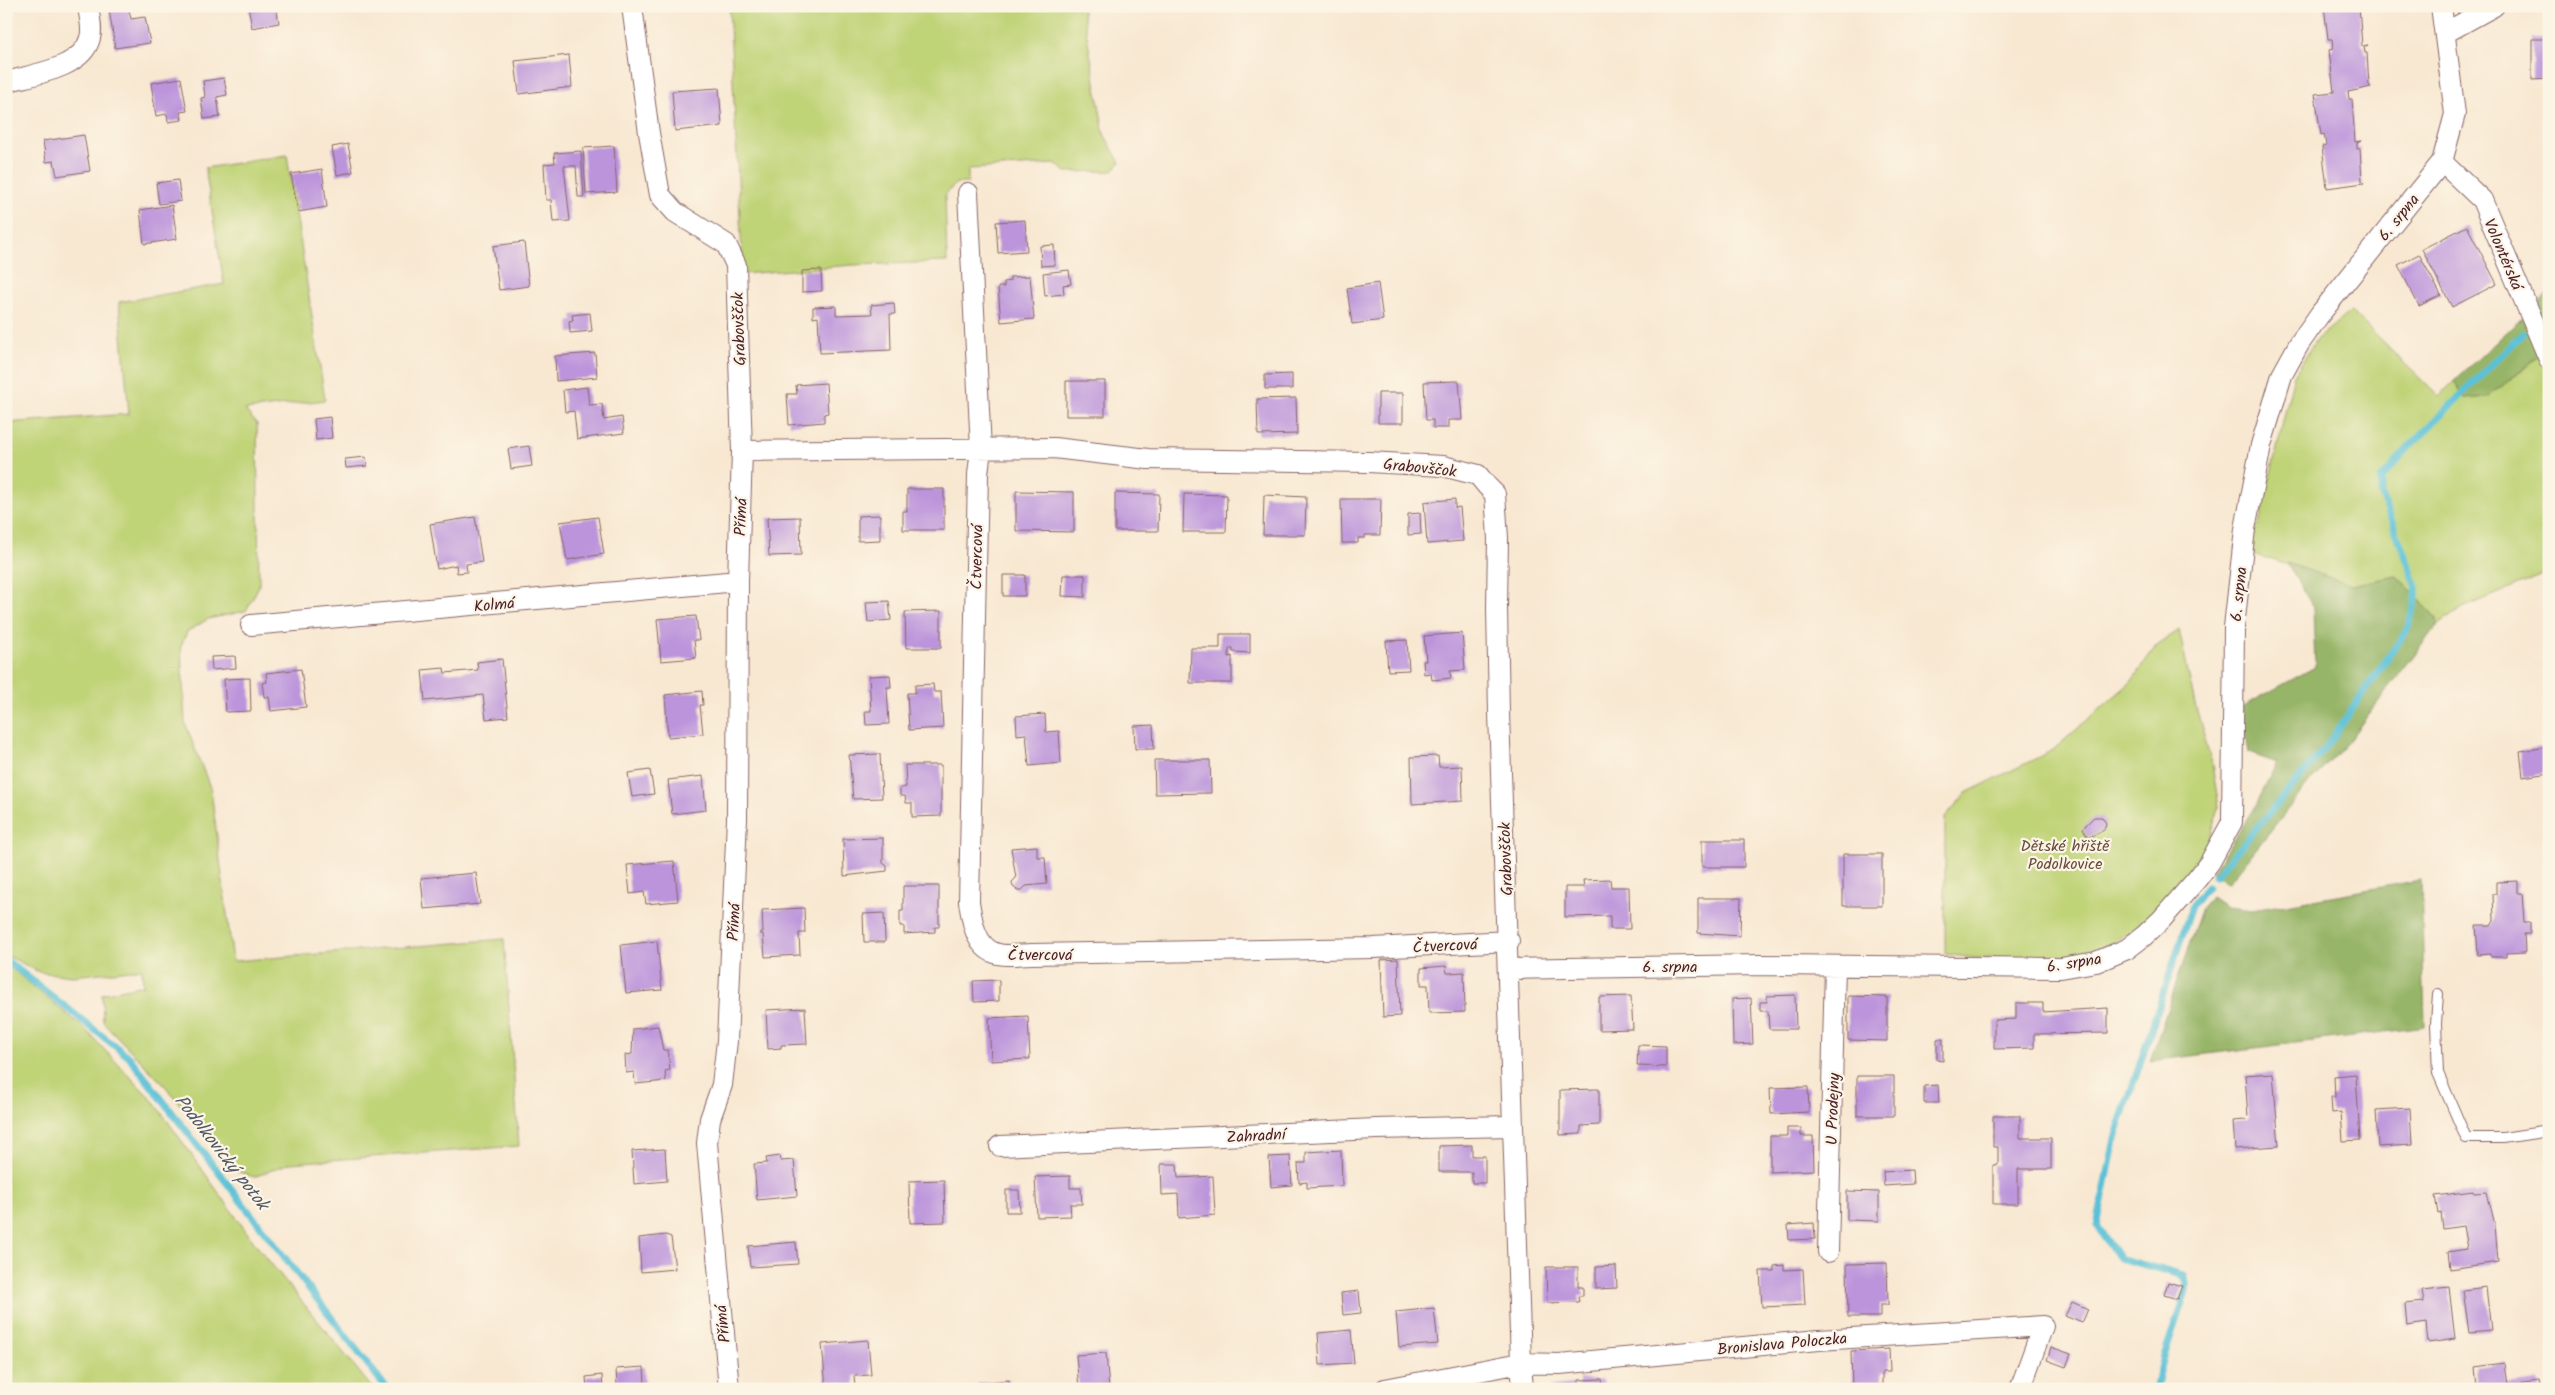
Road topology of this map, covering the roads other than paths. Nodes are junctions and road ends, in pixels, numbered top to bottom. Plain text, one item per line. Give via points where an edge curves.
1 (88, 6) edge
2 (632, 6) edge
3 (2441, 6) edge
4 (2494, 6) edge
5 (2445, 33) junction
6 (6, 82) edge
7 (2442, 162) junction
8 (968, 193) dead end
9 (2549, 358) edge
10 (981, 449) junction
11 (742, 452) junction
12 (738, 581) junction
13 (251, 625) dead end
14 (1509, 941) junction
15 (1835, 966) junction
16 (1509, 969) junction
17 (2438, 994) dead end
18 (1512, 1126) junction
19 (2549, 1131) edge
20 (1000, 1146) dead end
21 (1828, 1252) dead end
22 (1521, 1363) junction
23 (729, 1389) edge
24 (1385, 1389) edge
25 (1523, 1389) edge
26 (2020, 1389) edge

1 - 6 street via 91,37 82,55
2 - 11 street, Grabovščok via 660,194 675,212 726,244 736,266
3 - 5 street, 6. srpna
4 - 5 street
5 - 7 street, 6. srpna via 2455,114
7 - 9 street, Volontérská via 2482,200
7 - 15 street, 6. srpna via 2320,314 2282,375 2261,446 2252,492 2234,627 2232,822 2210,862 2162,920 2144,936 2126,949 2096,962 2061,968
8 - 10 street
10 - 11 street, Grabovščok
10 - 14 street, Grabovščok via 1054,448 1148,458 1433,465 1478,475 1495,494 1498,538 1496,608
10 - 14 street, Čtvercová via 970,902 973,928 981,942 995,954 1061,954 1373,948
11 - 12 street, Přímá
12 - 13 street, Kolmá
12 - 23 street, Přímá via 737,819 727,1041 722,1085 710,1119 708,1143
14 - 16 street, Grabovščok
15 - 16 street, 6. srpna
15 - 21 street, U Prodejny
16 - 18 street
17 - 19 lane via 2438,1073 2466,1138 2503,1138
18 - 20 street, Zahradní
18 - 22 street
22 - 24 street
22 - 25 street
22 - 26 street, Bronislava Poloczka via 1559,1364 1828,1339 2043,1326

